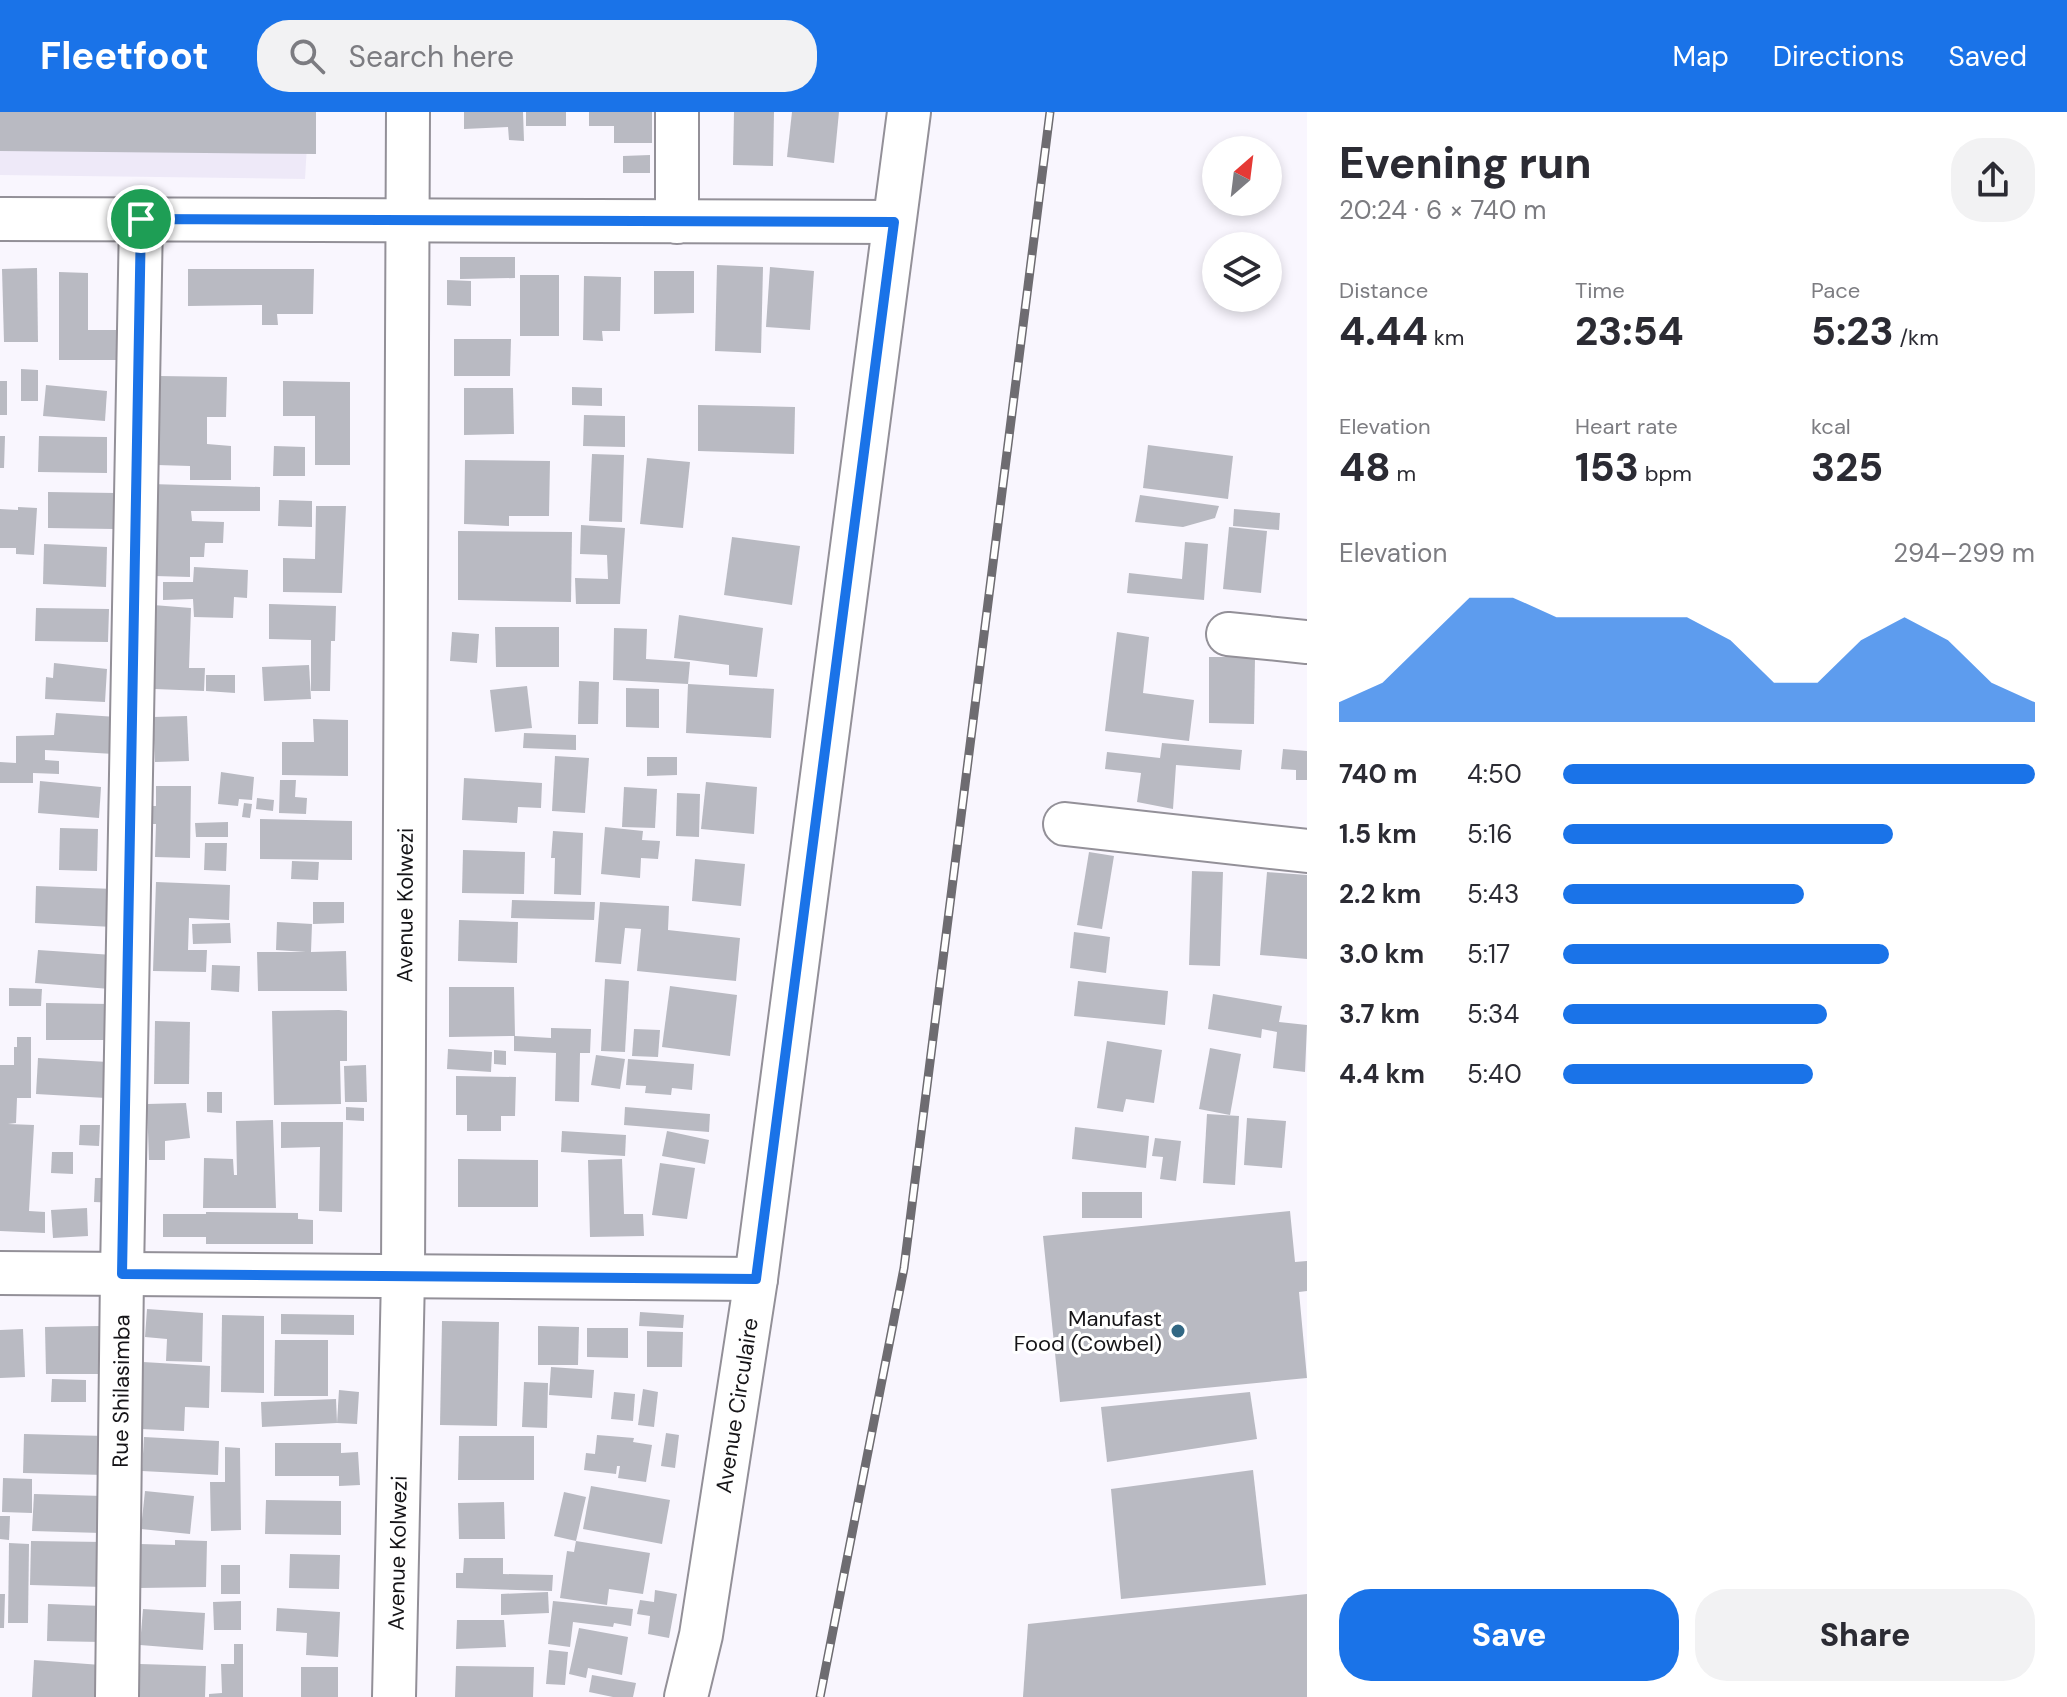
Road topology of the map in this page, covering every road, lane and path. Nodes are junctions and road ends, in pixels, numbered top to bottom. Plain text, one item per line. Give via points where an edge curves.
1 (408, 112) edge
2 (677, 112) edge
3 (909, 112) edge
4 (0, 219) edge
5 (141, 219) junction
6 (407, 220) junction
7 (677, 222) junction
8 (894, 222) junction
9 (1228, 634) dead end
10 (1307, 642) edge
11 (1065, 824) dead end
12 (1307, 851) edge
13 (0, 1273) edge
14 (122, 1274) junction
15 (403, 1276) junction
16 (756, 1279) junction
17 (117, 1697) edge
18 (394, 1697) edge
19 (686, 1697) edge

1 - 6 street, Avenue Kolwezi
2 - 7 street
3 - 8 street, Avenue Circulaire
4 - 5 street
5 - 6 street
5 - 14 street, Rue Shilasimba
6 - 7 street
6 - 15 street, Avenue Kolwezi
7 - 8 street
8 - 16 street, Avenue Circulaire
9 - 10 street
11 - 12 street
13 - 14 street
14 - 15 street
14 - 17 street, Rue Shilasimba
15 - 16 street
15 - 18 street, Avenue Kolwezi
16 - 19 street, Avenue Circulaire via 701,1635

